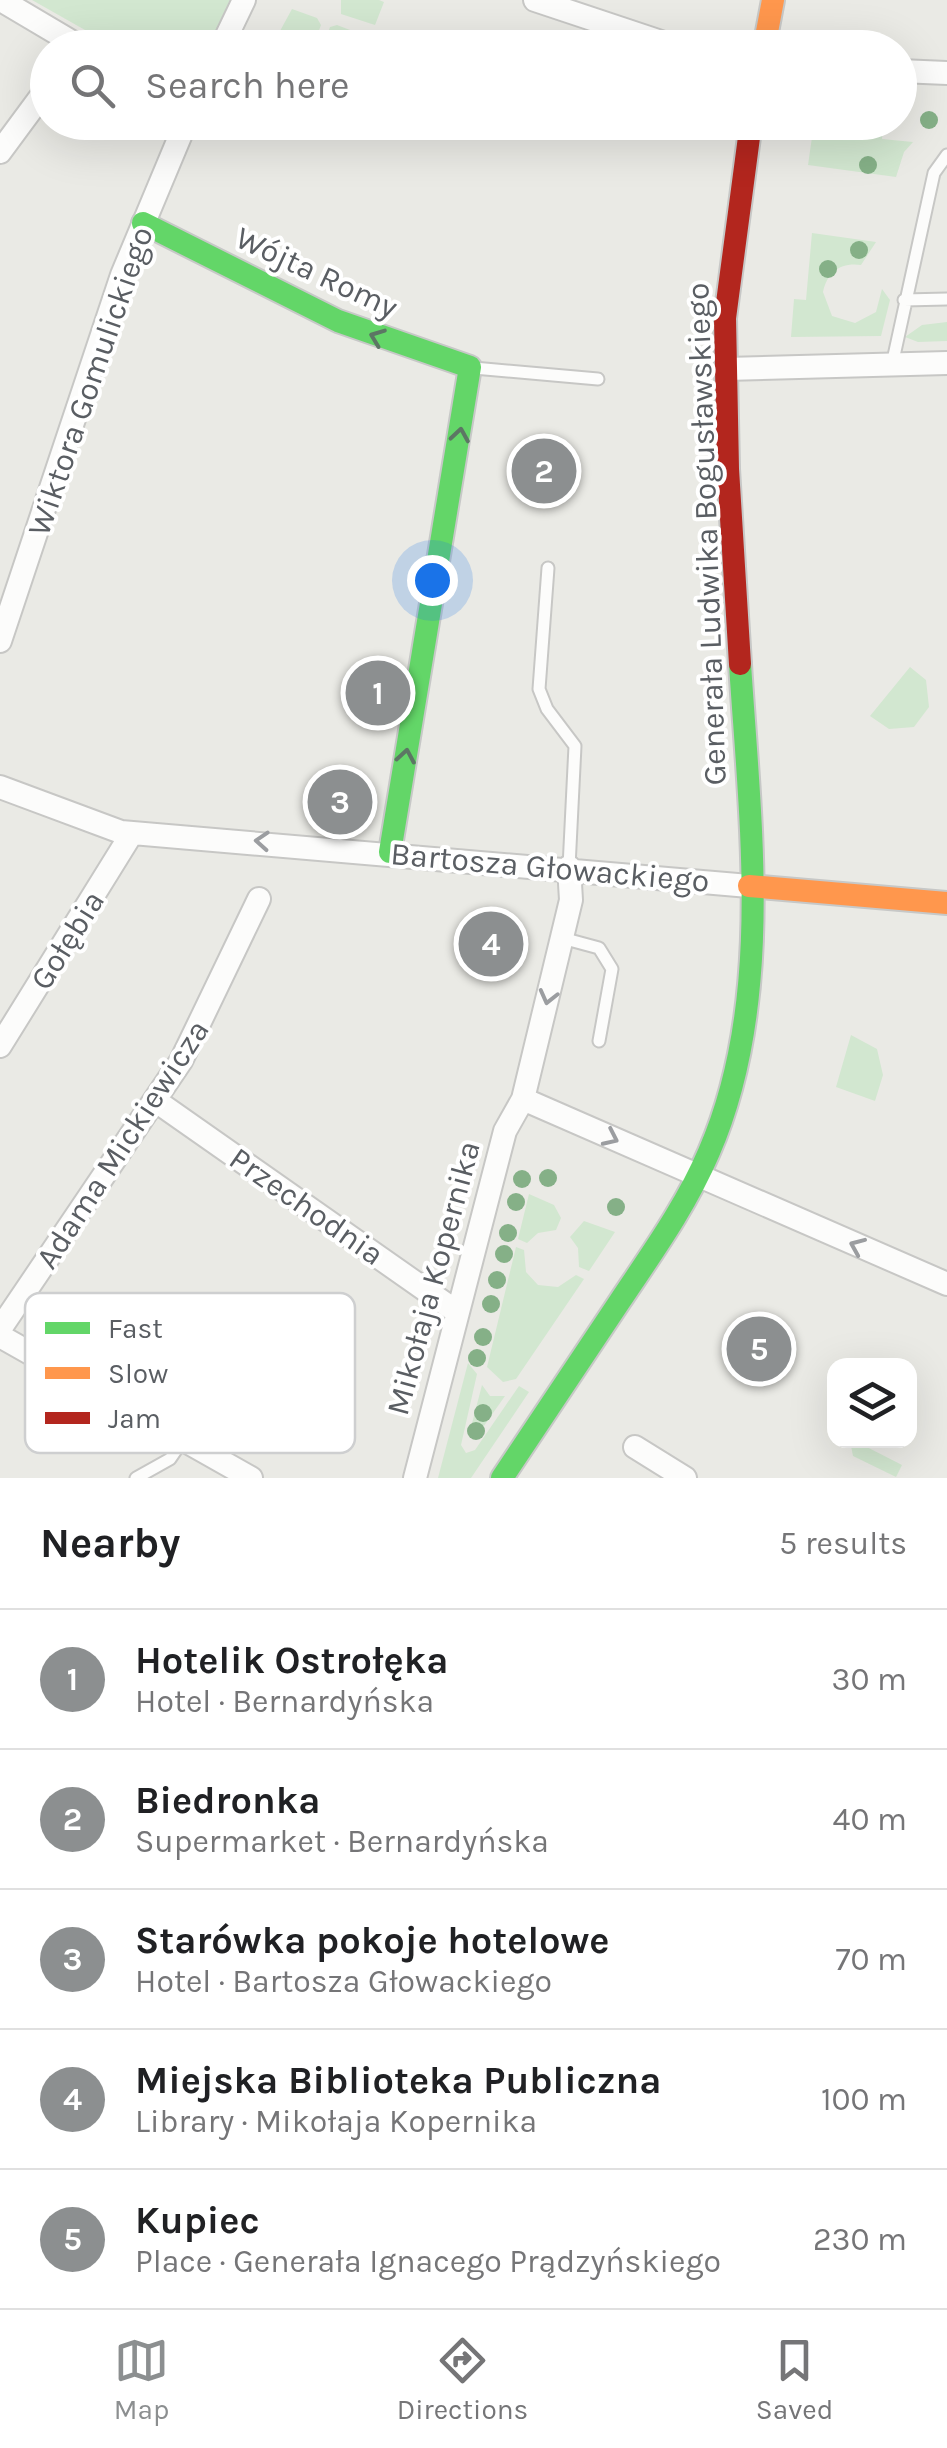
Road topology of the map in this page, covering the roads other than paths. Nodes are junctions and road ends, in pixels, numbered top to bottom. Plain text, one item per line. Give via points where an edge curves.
1 (0, 0) edge
2 (244, 0) edge
3 (535, 0) edge
4 (773, 0) edge
5 (50, 30) edge
6 (230, 30) edge
7 (625, 30) edge
8 (767, 30) edge
9 (917, 72) edge
10 (947, 73) edge
11 (30, 111) edge
12 (178, 140) edge
13 (748, 140) edge
14 (0, 152) edge
15 (947, 155) edge
16 (143, 223) junction
17 (947, 299) edge
18 (904, 300) junction
19 (947, 363) edge
20 (892, 365) junction
21 (470, 367) junction
22 (726, 369) junction
23 (598, 379) dead end
24 (548, 568) dead end
25 (11, 577) edge
26 (0, 641) edge
27 (0, 787) edge
28 (132, 833) junction
29 (390, 852) junction
30 (568, 867) junction
31 (749, 886) junction
32 (260, 899) dead end
33 (947, 904) edge
34 (562, 938) junction
35 (598, 1041) dead end
36 (0, 1046) edge
37 (523, 1099) junction
38 (156, 1100) junction
39 (700, 1178) junction
40 (947, 1284) edge
41 (27, 1293) edge
42 (25, 1296) edge
43 (458, 1312) junction
44 (0, 1333) edge
45 (25, 1348) edge
46 (636, 1447) dead end
47 (174, 1453) edge
48 (206, 1453) edge
49 (136, 1478) edge
50 (250, 1478) edge
51 (415, 1478) edge
52 (502, 1478) edge
53 (685, 1478) edge

1 - 5 street
2 - 6 street
3 - 7 street
4 - 8 street
9 - 10 street
11 - 14 street
12 - 16 street, Wiktora Gomulickiego
13 - 22 street, Generała Ludwika Bogusławskiego via 728,269
15 - 18 lane via 934,173
21 -> 16 street, Wójta Romy via 338,321
16 - 25 street, Wiktora Gomulickiego
17 - 18 lane
18 - 20 lane
19 - 20 street
20 - 22 street
21 - 23 lane
29 -> 21 street
22 - 31 street, Generała Ludwika Bogusławskiego
24 - 30 lane via 539,689 575,746
25 - 26 street, Wiktora Gomulickiego
27 - 28 street, Bartosza Głowackiego
29 -> 28 street, Bartosza Głowackiego
28 - 36 street, Gołębia
29 - 30 street, Bartosza Głowackiego
30 - 31 street, Bartosza Głowackiego
30 - 34 street, Mikołaja Kopernika via 571,900
31 - 33 street
31 - 39 street via 736,1063
32 - 38 street, Adama Mickiewicza via 205,1017
34 - 35 lane via 598,948 612,968
34 -> 37 street, Mikołaja Kopernika
37 -> 39 street
37 - 43 street, Mikołaja Kopernika via 508,1120
38 - 41 street, Adama Mickiewicza
38 - 43 street, Przechodnia
40 -> 39 street
39 - 52 street
42 - 44 street, Adama Mickiewicza
43 - 51 street, Mikołaja Kopernika
44 - 45 street
46 - 53 street
47 - 49 lane
48 - 50 street

